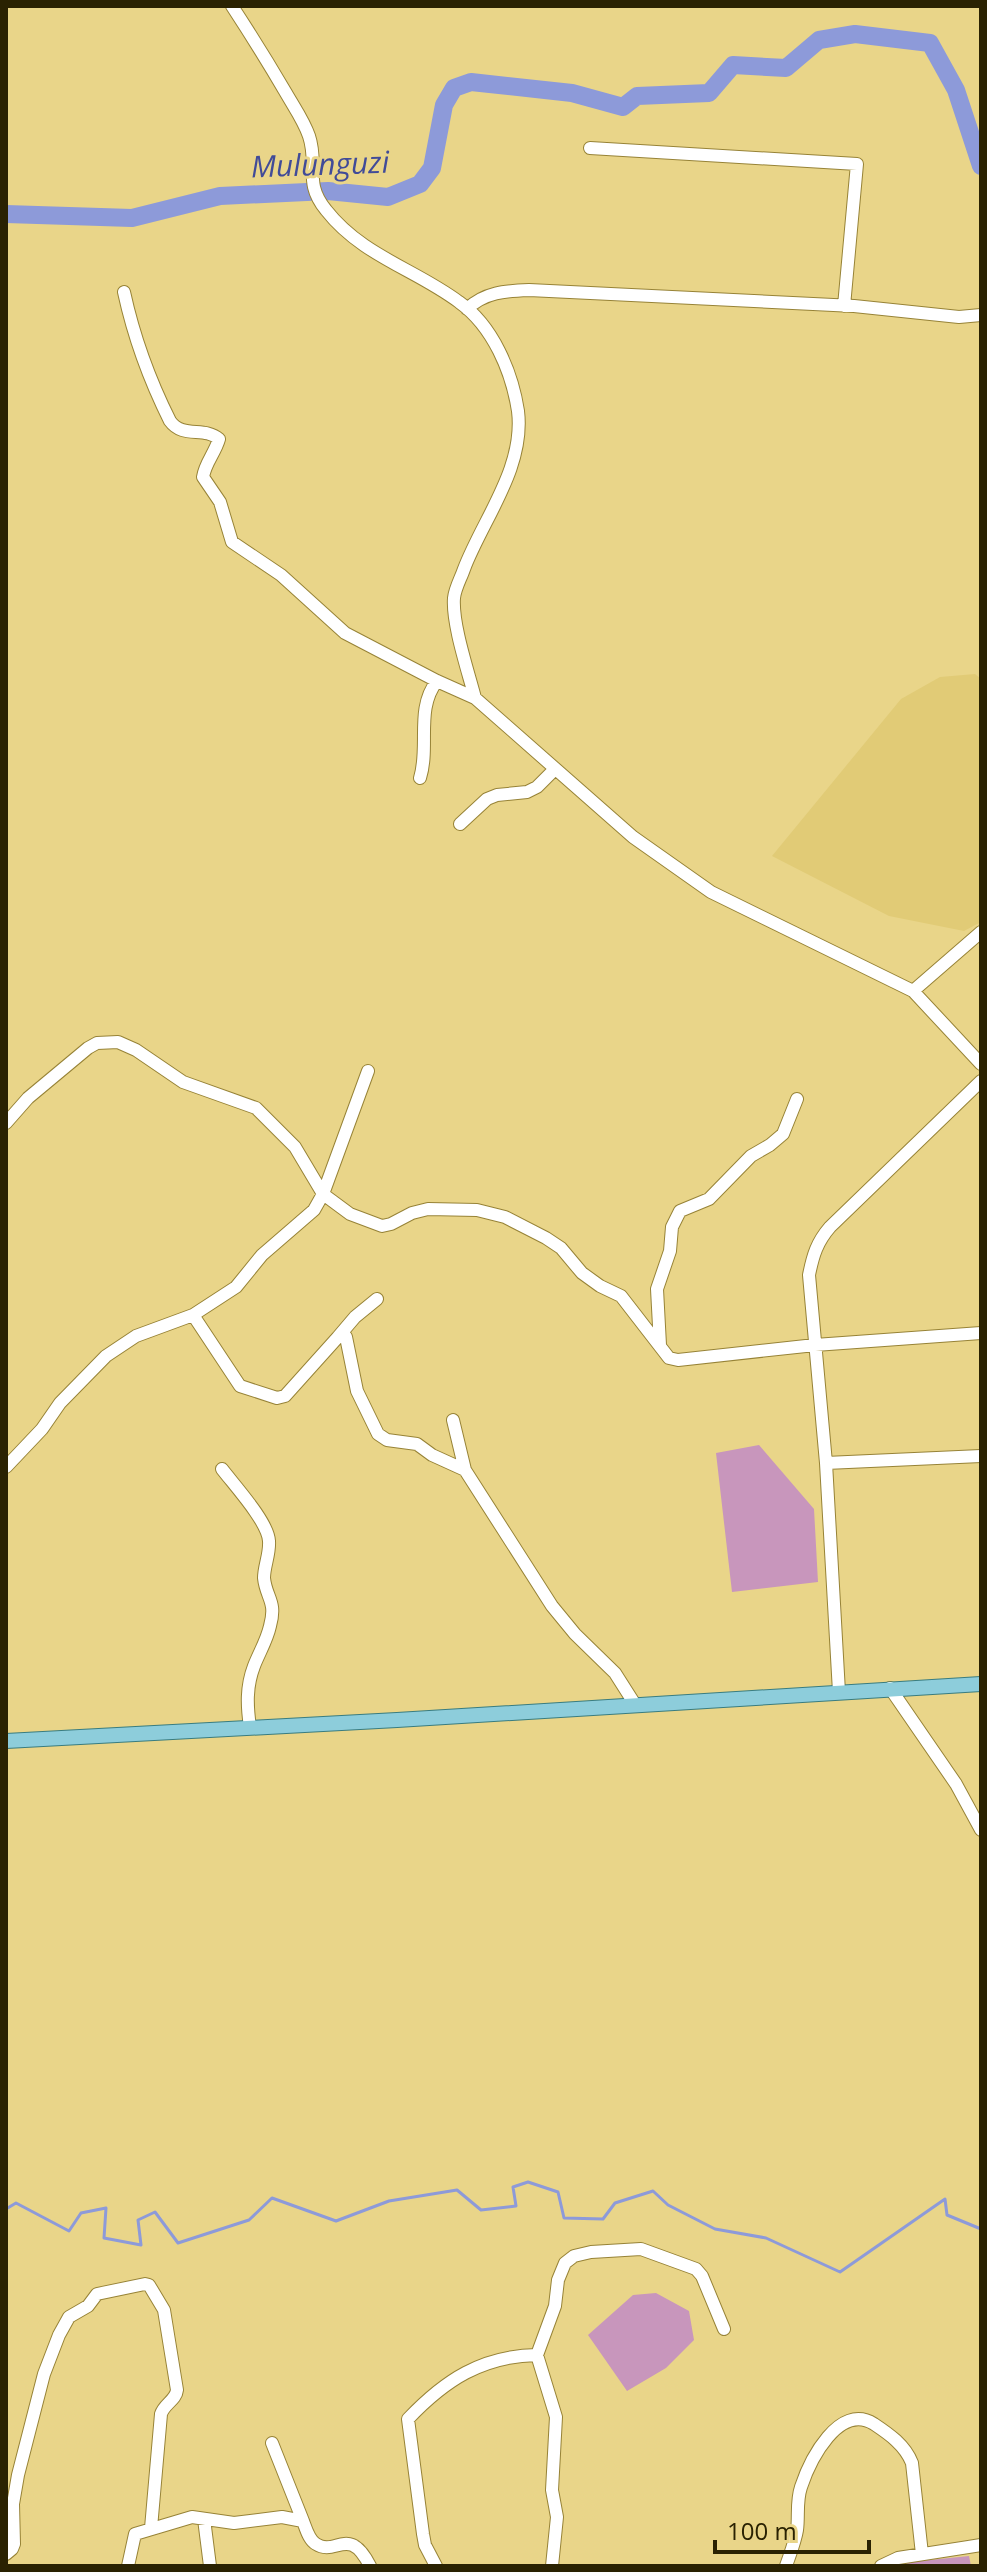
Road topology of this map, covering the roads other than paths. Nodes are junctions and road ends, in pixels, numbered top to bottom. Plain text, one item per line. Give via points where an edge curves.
1 (232, 6) edge
2 (590, 148) dead end
3 (124, 292) dead end
4 (844, 306) junction
5 (467, 309) junction
6 (981, 315) edge
7 (437, 681) junction
8 (475, 698) junction
9 (555, 769) junction
10 (420, 778) dead end
11 (460, 824) dead end
12 (981, 932) edge
13 (913, 991) junction
14 (981, 1064) edge
15 (368, 1071) dead end
16 (981, 1081) edge
17 (797, 1099) dead end
18 (6, 1123) edge
19 (323, 1194) junction
20 (377, 1299) dead end
21 (193, 1315) junction
22 (981, 1333) edge
23 (338, 1337) junction
24 (815, 1345) junction
25 (661, 1348) junction
26 (453, 1420) dead end
27 (981, 1456) edge
28 (826, 1463) junction
29 (6, 1467) edge
30 (222, 1469) dead end
31 (465, 1470) junction
32 (981, 1684) edge
33 (890, 1688) junction
34 (839, 1692) junction
35 (636, 1706) junction
36 (250, 1727) junction
37 (6, 1741) edge
38 (981, 1830) edge
39 (724, 2329) dead end
40 (537, 2355) junction
41 (272, 2443) dead end
42 (204, 2519) junction
43 (303, 2521) junction
44 (151, 2528) junction
45 (981, 2545) edge
46 (6, 2554) edge
47 (922, 2554) junction
48 (128, 2566) edge
49 (210, 2566) edge
50 (370, 2566) edge
51 (436, 2566) edge
52 (552, 2566) edge
53 (786, 2566) edge
54 (881, 2566) edge

1 - 5 street via 309,135 313,191 325,210 347,234
2 - 4 street via 857,164
3 - 7 street via 145,367 170,421 182,432 219,439 203,477 220,502 232,542 297,587 345,633
4 - 5 street via 529,290 499,291
4 - 6 street
5 - 8 street via 502,355 518,415 507,480 454,594
7 - 8 street
7 - 10 street via 425,703
8 - 9 street
9 - 11 street via 527,792 487,799
9 - 13 street via 633,837 711,892
12 - 13 street
13 - 14 street
15 - 19 street
16 - 24 street via 818,1241 809,1275
17 - 25 street via 783,1134 751,1156 709,1199 680,1211 657,1289
18 - 19 street via 88,1048 118,1042 183,1082 256,1108 295,1147
19 - 21 street via 314,1210 272,1244 236,1287
19 - 25 street via 350,1214 382,1226 428,1209 477,1210 505,1217 561,1248 591,1280 621,1296
20 - 23 street
21 - 23 street via 240,1386 277,1398 285,1396
21 - 29 street via 116,1348 67,1395
22 - 24 street
23 - 31 street via 348,1340 357,1391 378,1434 417,1444
24 - 25 street via 678,1360
24 - 28 street
26 - 31 street
27 - 28 street
28 - 34 street
30 - 36 street via 265,1528 269,1545 264,1578 273,1611 248,1689
31 - 35 street via 552,1606 615,1673
32 - 33 main road
33 - 34 main road
33 - 38 street
34 - 35 main road
35 - 36 main road
36 - 37 main road
39 - 40 street via 696,2269 647,2249 608,2250 574,2256 565,2263
40 - 51 street via 493,2360 476,2368 426,2400 408,2419 425,2545
40 - 52 street via 556,2417
41 - 43 street
42 - 43 street
42 - 44 street
42 - 49 street
43 - 50 street via 317,2545 349,2543
44 - 46 street via 161,2414 177,2390 164,2310 145,2284 101,2292 69,2317 59,2335 18,2475 14,2544
44 - 48 street via 135,2534
45 - 47 street
47 - 53 street via 908,2454 883,2430 857,2418 832,2431 801,2486
47 - 54 street

